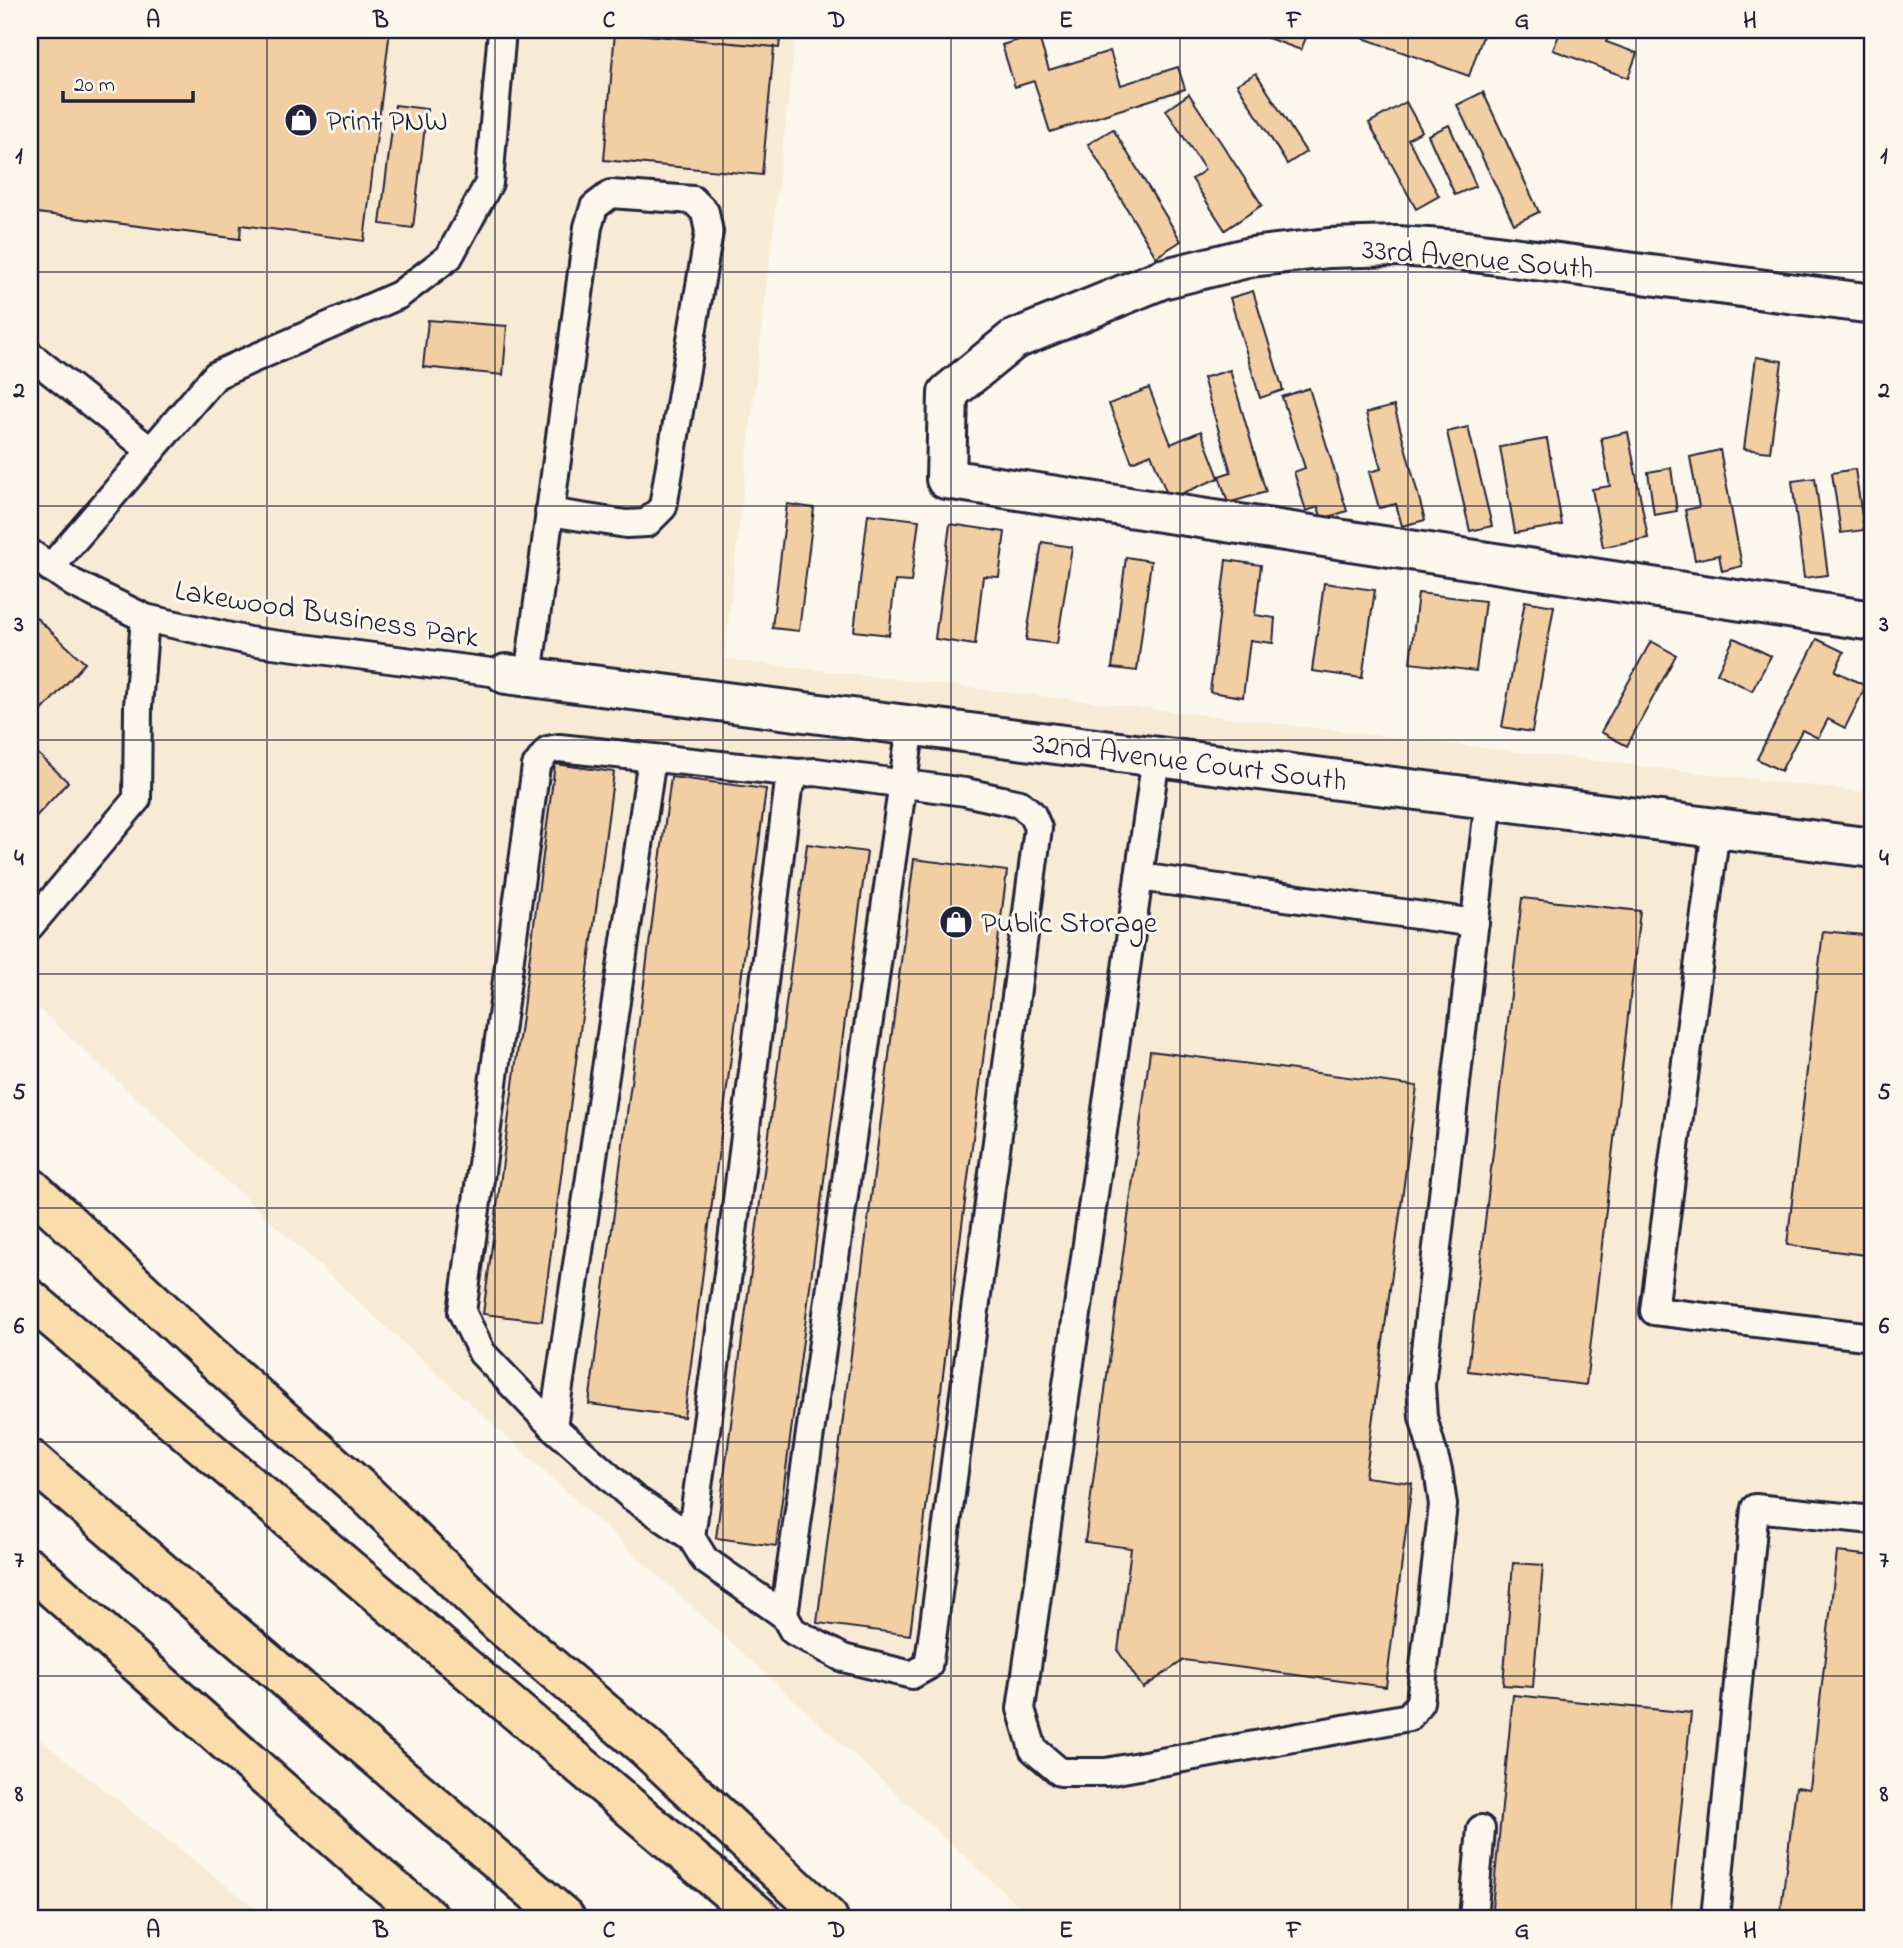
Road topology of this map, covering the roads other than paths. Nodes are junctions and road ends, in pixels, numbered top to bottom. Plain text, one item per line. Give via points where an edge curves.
1 (502, 30) edge
2 (1873, 304) edge
3 (30, 355) edge
4 (151, 451) junction
5 (549, 512) junction
6 (40, 561) edge
7 (145, 618) junction
8 (1873, 621) edge
9 (517, 676) junction
10 (911, 726) junction
11 (1156, 757) junction
12 (652, 758) junction
13 (798, 773) junction
14 (903, 785) junction
15 (1489, 799) junction
16 (1716, 828) junction
17 (1873, 848) edge
18 (1139, 877) junction
19 (1475, 923) junction
20 (30, 926) edge
21 (30, 1187) edge
22 (30, 1299) edge
23 (1873, 1337) edge
24 (553, 1427) junction
25 (30, 1459) edge
26 (1873, 1520) edge
27 (691, 1537) junction
28 (30, 1568) edge
29 (784, 1615) junction
30 (1481, 1829) dead end
31 (429, 1918) edge
32 (565, 1918) edge
33 (761, 1918) edge
34 (828, 1918) edge
35 (1473, 1918) edge
36 (1715, 1918) edge

1 - 4 lane via 489,183 449,257 399,295 216,375
2 - 8 street, 33rd Avenue South via 1447,249 1352,246 1251,257 1162,279 1013,340 948,393 946,479
3 - 4 lane
4 - 6 lane
5 - 5 lane via 594,207 611,194 693,200 705,212 709,232 663,507 647,523 626,524
5 - 9 lane
6 - 7 lane, Lakewood Business Park via 84,589
7 - 9 lane, Lakewood Business Park via 249,641
7 - 20 lane via 137,799
9 - 10 street, 32nd Avenue Court South
10 - 11 street, 32nd Avenue Court South
10 - 14 lane
11 - 15 street, 32nd Avenue Court South
11 - 18 lane
12 - 13 lane
12 - 24 lane
12 - 24 lane via 559,748 548,750 536,766 462,1312 482,1353
13 - 14 lane
13 - 27 lane via 788,789
14 - 29 lane
14 - 29 lane via 1020,804 1032,814 1038,828 928,1666 912,1675 843,1658 793,1631
15 - 16 street, 32nd Avenue Court South
15 - 19 lane
16 - 17 street, 32nd Avenue Court South
16 - 23 lane via 1654,1311
18 - 19 lane
18 - 19 lane via 1021,1709 1033,1749 1060,1772 1106,1772 1409,1717 1420,1702 1443,1505 1420,1385
21 - 34 highway via 366,1494 500,1624 645,1747
22 - 33 highway
24 - 27 lane via 632,1497
25 - 32 highway
26 - 36 lane via 1755,1508
27 - 29 lane via 705,1560
28 - 31 highway
30 - 35 lane

